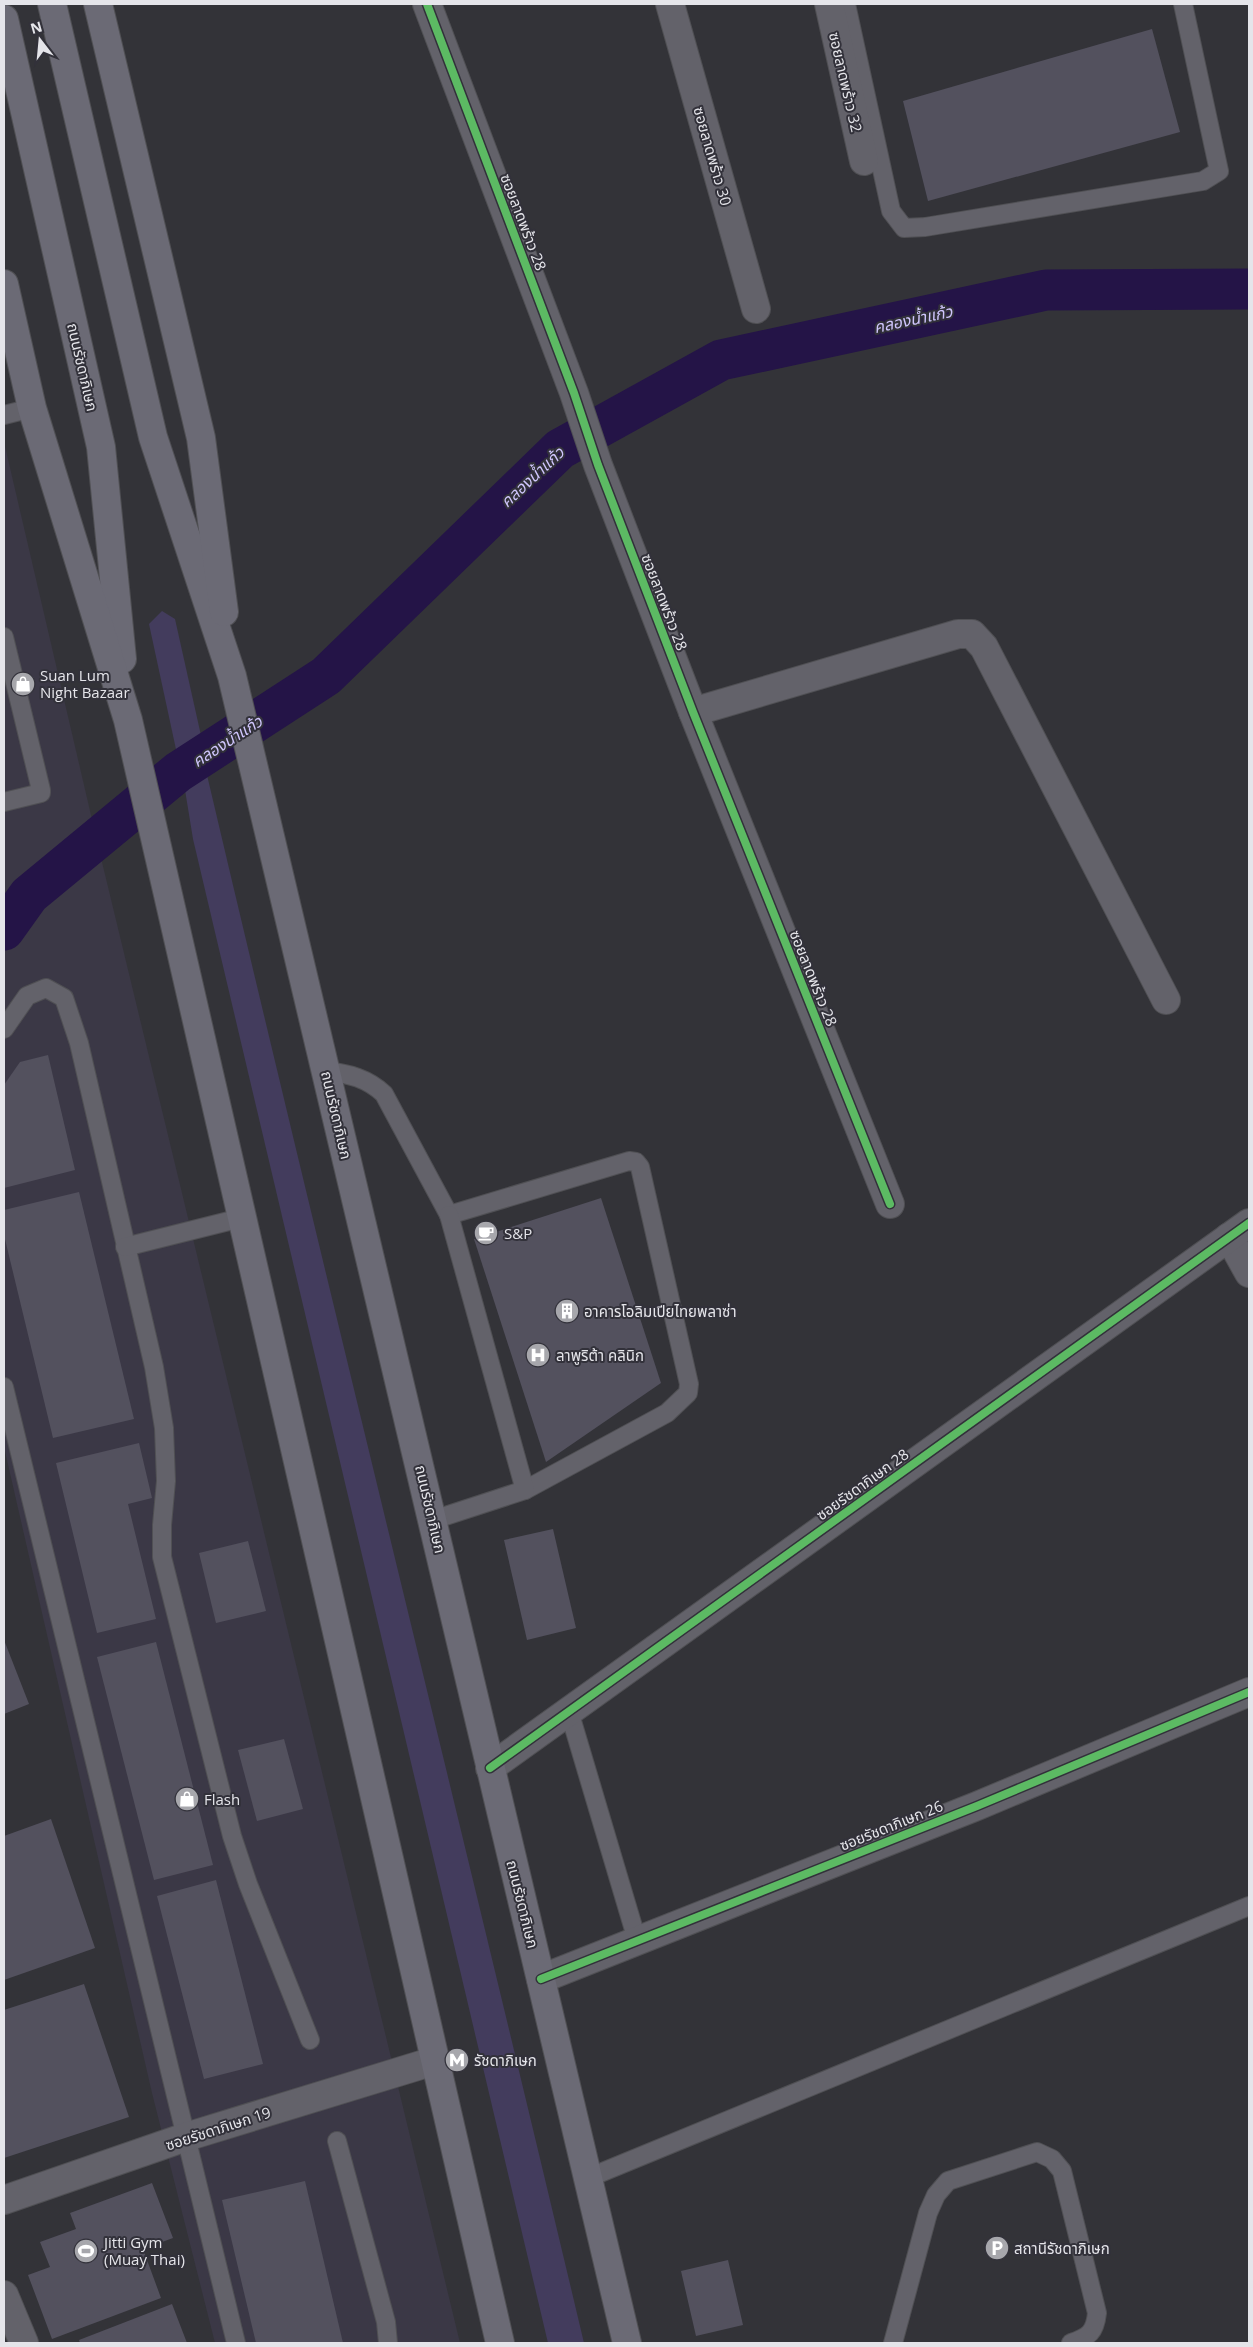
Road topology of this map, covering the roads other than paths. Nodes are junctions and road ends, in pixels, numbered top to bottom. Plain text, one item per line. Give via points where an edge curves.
1 (52, 4) edge
2 (98, 4) edge
3 (427, 4) edge
4 (670, 4) edge
5 (829, 4) edge
6 (846, 4) edge
7 (1183, 4) edge
8 (4, 20) edge
9 (864, 161) dead end
10 (4, 284) edge
11 (756, 309) dead end
12 (32, 408) junction
13 (4, 415) edge
14 (4, 637) edge
15 (232, 676) junction
16 (693, 712) junction
17 (128, 720) junction
18 (4, 802) edge
19 (1166, 1000) dead end
20 (4, 1029) edge
21 (327, 1071) junction
22 (890, 1204) dead end
23 (449, 1215) junction
24 (241, 1218) junction
25 (1239, 1230) edge
26 (125, 1247) junction
27 (1249, 1273) edge
28 (4, 1387) edge
29 (524, 1490) junction
30 (433, 1520) junction
31 (1249, 1692) edge
32 (569, 1712) junction
33 (490, 1768) junction
34 (1249, 1906) edge
35 (636, 1940) junction
36 (541, 1978) junction
37 (310, 2040) dead end
38 (434, 2061) junction
39 (186, 2137) junction
40 (337, 2141) dead end
41 (588, 2178) junction
42 (4, 2200) edge
43 (4, 2295) edge
44 (24, 2343) edge
45 (236, 2343) edge
46 (388, 2343) edge
47 (500, 2343) edge
48 (627, 2343) edge
49 (893, 2343) edge
50 (1071, 2343) edge

1 - 15 main road, ถนนรัชดาภิเษก via 153,437
2 - 15 main road, ถนนรัชดาภิเษก via 201,438
3 - 16 street, ซอยลาดพร้าว 28
4 - 11 street, ซอยลาดพร้าว 30
5 - 9 street, ซอยลาดพร้าว 32
6 - 7 lane via 891,211 904,228 1203,181 1219,171
8 - 17 main road, ถนนรัชดาภิเษก via 101,447
10 - 12 main road, ถนนรัชดาภิเษก
12 - 13 lane
12 - 17 main road, ถนนรัชดาภิเษก
14 - 18 lane via 42,790
15 - 21 main road, ถนนรัชดาภิเษก
16 - 19 street via 958,634 972,634 984,647
16 - 22 street, ซอยลาดพร้าว 28
17 - 24 main road, ถนนรัชดาภิเษก
20 - 26 lane via 27,996 46,988 64,998 79,1043
21 - 23 lane via 360,1078 384,1094
21 - 30 main road, ถนนรัชดาภิเษก
23 - 29 lane
23 - 29 lane via 629,1161 640,1167 689,1384 688,1393 667,1413
24 - 26 lane
24 - 38 main road, ถนนรัชดาภิเษก
25 - 27 street
25 - 32 street, ซอยรัชดาภิเษก 28
26 - 37 lane via 154,1367 164,1428 166,1481 162,1557 232,1836
28 - 39 lane
29 - 30 lane
30 - 33 main road, ถนนรัชดาภิเษก
31 - 35 street, ซอยรัชดาภิเษก 26 via 977,1806
32 - 33 street, ซอยรัชดาภิเษก 28
32 - 35 lane
33 - 36 main road, ถนนรัชดาภิเษก
34 - 41 lane
35 - 36 street, ซอยรัชดาภิเษก 26
36 - 41 main road, ถนนรัชดาภิเษก
38 - 39 street, ซอยรัชดาภิเษก 19
38 - 47 main road, ถนนรัชดาภิเษก
39 - 42 street, ซอยรัชดาภิเษก 19
39 - 45 lane
40 - 46 lane via 386,2322
41 - 48 main road, ถนนรัชดาภิเษก
43 - 44 street
49 - 50 lane via 928,2213 936,2195 948,2181 1037,2152 1052,2159 1062,2171 1097,2312 1096,2326 1088,2337

